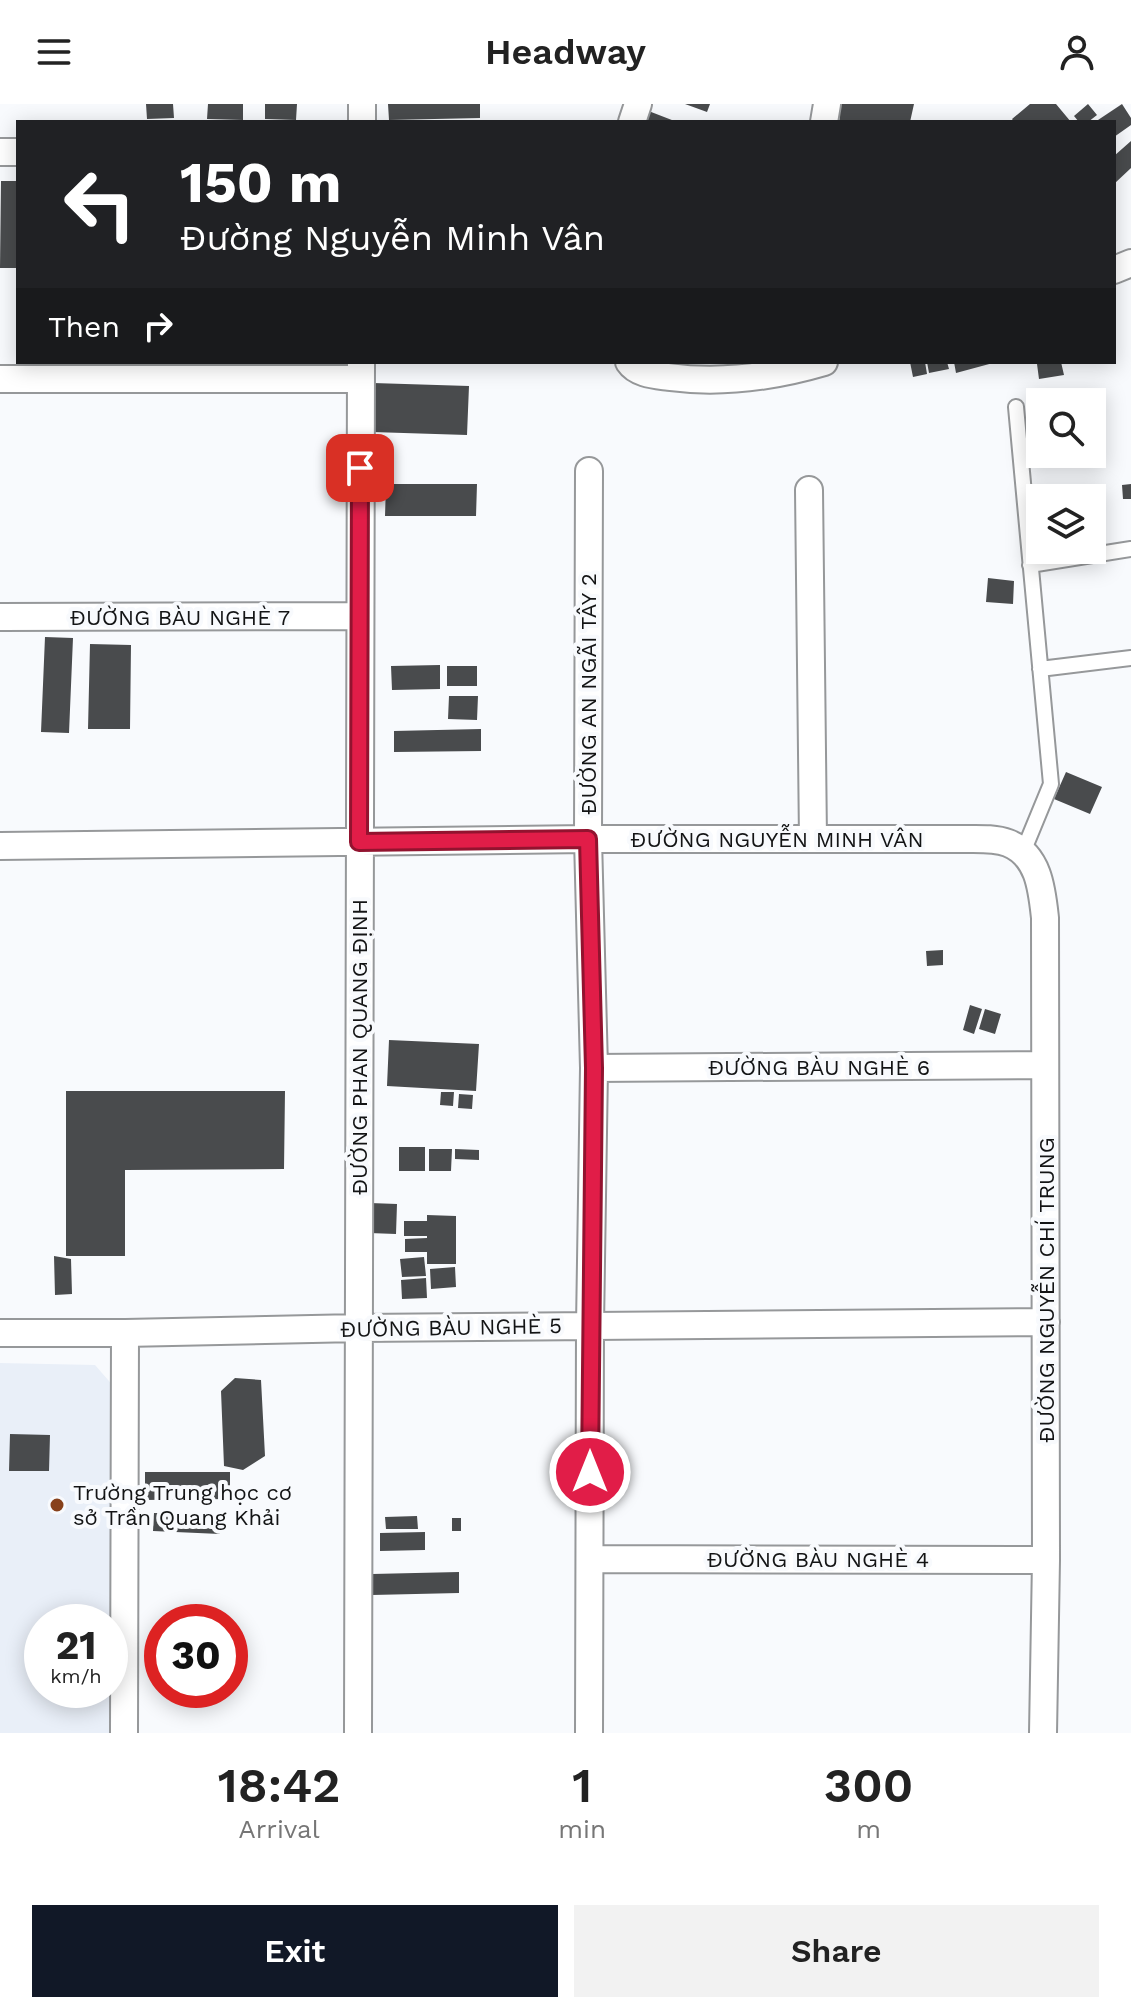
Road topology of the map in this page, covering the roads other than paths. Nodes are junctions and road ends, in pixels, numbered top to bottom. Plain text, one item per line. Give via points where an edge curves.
1 (630, 364) edge
2 (815, 364) edge
3 (361, 370) edge
4 (0, 379) edge
5 (1016, 407) dead end
6 (589, 471) dead end
7 (809, 490) dead end
8 (1131, 549) edge
9 (1030, 565) junction
10 (360, 616) junction
11 (0, 617) edge
12 (1131, 658) edge
13 (1040, 669) junction
14 (588, 839) junction
15 (813, 839) junction
16 (359, 842) junction
17 (0, 846) edge
18 (1023, 852) junction
19 (1045, 1065) junction
20 (594, 1068) junction
21 (1046, 1322) junction
22 (590, 1326) junction
23 (358, 1328) junction
24 (0, 1333) edge
25 (125, 1333) junction
26 (590, 1559) junction
27 (1046, 1560) junction
28 (124, 1733) edge
29 (358, 1733) edge
30 (589, 1733) edge
31 (1043, 1733) edge

1 - 2 street via 657,375 722,381
3 - 4 street
3 - 10 street, ĐƯỜNG PHAN QUANG ĐỊNH
5 - 9 lane
6 - 14 street, ĐƯỜNG AN NGÃI TÂY 2
7 - 15 street
8 - 9 lane
9 - 13 lane
10 - 11 street, ĐƯỜNG BÀU NGHÈ 7
10 - 16 street, ĐƯỜNG PHAN QUANG ĐỊNH
12 - 13 lane
13 - 18 lane via 1051,784
14 - 15 street, ĐƯỜNG NGUYỄN MINH VÂN
14 - 16 street, ĐƯỜNG NGUYỄN MINH VÂN
14 - 20 street, ĐƯỜNG AN NGÃI TÂY 2
15 - 18 street, ĐƯỜNG NGUYỄN MINH VÂN via 991,840
16 - 17 street, ĐƯỜNG NGUYỄN MINH VÂN
16 - 23 street, ĐƯỜNG PHAN QUANG ĐỊNH
18 - 19 street, ĐƯỜNG NGUYỄN CHÍ TRUNG via 1034,866 1043,902
19 - 20 street, ĐƯỜNG BÀU NGHÈ 6
19 - 21 street, ĐƯỜNG NGUYỄN CHÍ TRUNG
20 - 22 street, ĐƯỜNG AN NGÃI TÂY 2
21 - 22 street, ĐƯỜNG BÀU NGHÈ 5
21 - 27 street, ĐƯỜNG NGUYỄN CHÍ TRUNG
22 - 23 street, ĐƯỜNG BÀU NGHÈ 5
22 - 26 street, ĐƯỜNG AN NGÃI TÂY 2
23 - 25 street, ĐƯỜNG BÀU NGHÈ 5
23 - 29 street, ĐƯỜNG PHAN QUANG ĐỊNH
24 - 25 street, ĐƯỜNG BÀU NGHÈ 5
25 - 28 street
26 - 27 street, ĐƯỜNG BÀU NGHÈ 4
26 - 30 street, ĐƯỜNG AN NGÃI TÂY 2
27 - 31 street, ĐƯỜNG NGUYỄN CHÍ TRUNG

